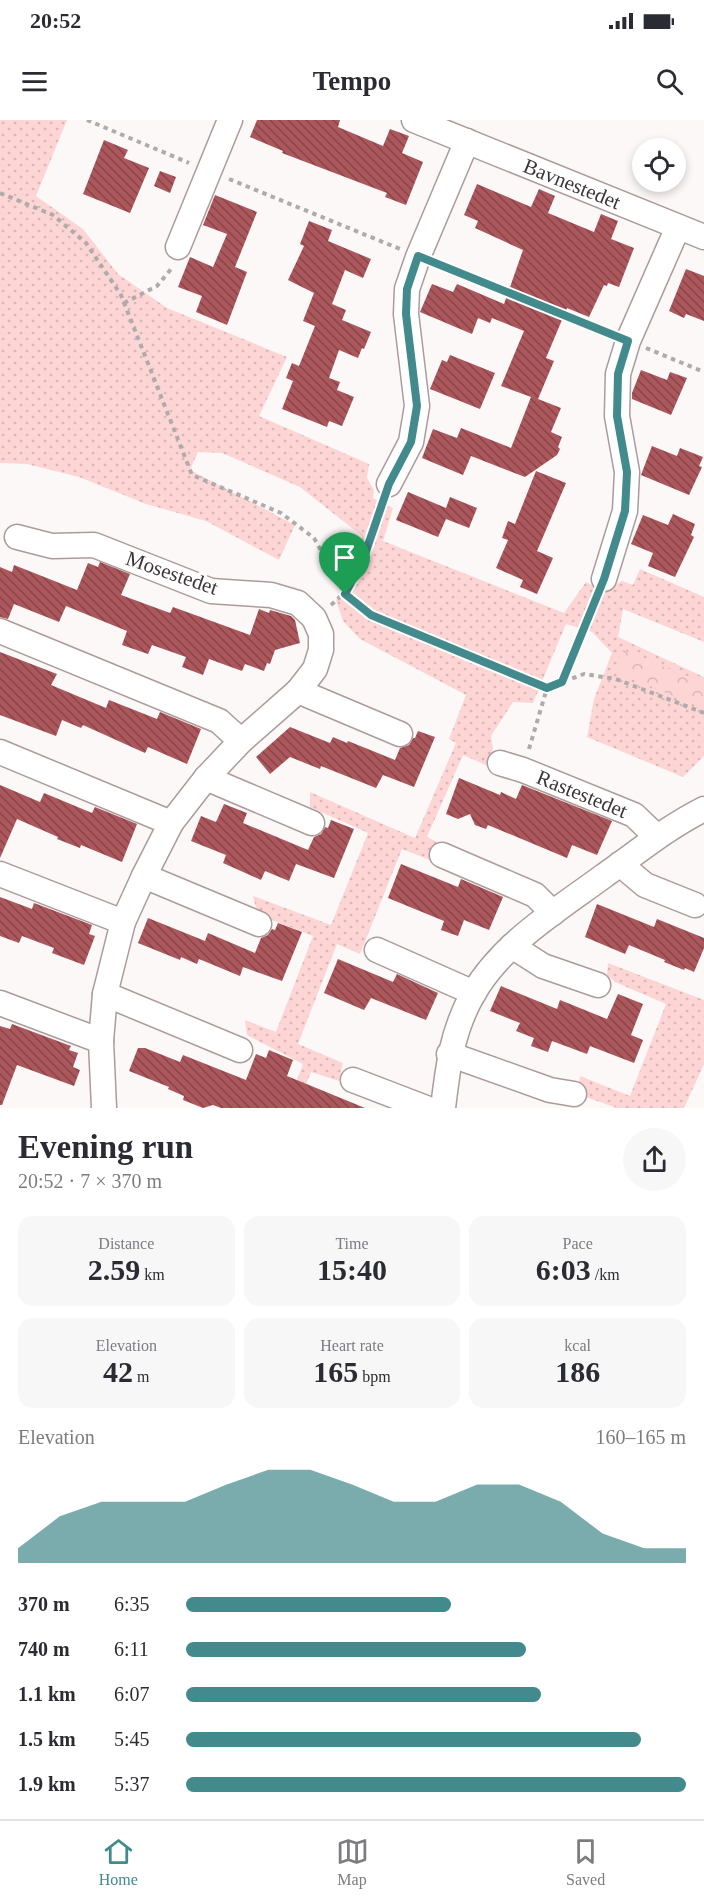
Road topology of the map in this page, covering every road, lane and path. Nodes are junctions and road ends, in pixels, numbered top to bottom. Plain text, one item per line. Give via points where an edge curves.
1 (87, 120) edge
2 (230, 120) edge
3 (414, 120) edge
4 (467, 141) junction
5 (209, 171) junction
6 (0, 193) edge
7 (678, 226) junction
8 (704, 237) edge
9 (178, 247) joint
10 (418, 256) junction
11 (124, 303) junction
12 (628, 341) junction
13 (704, 372) edge
14 (389, 484) joint
15 (17, 537) dead end
16 (604, 579) joint
17 (345, 594) junction
18 (0, 631) edge
19 (562, 682) junction
20 (547, 688) junction
21 (298, 691) junction
22 (704, 713) edge
23 (400, 734) dead end
24 (241, 741) junction
25 (0, 752) edge
26 (500, 763) dead end
27 (523, 770) junction
28 (206, 778) junction
29 (704, 809) edge
30 (171, 823) junction
31 (312, 823) dead end
32 (656, 836) junction
33 (442, 855) dead end
34 (620, 864) junction
35 (0, 874) edge
36 (144, 876) junction
37 (695, 905) dead end
38 (553, 913) junction
39 (123, 922) junction
40 (259, 924) dead end
41 (512, 946) junction
42 (377, 950) dead end
43 (598, 985) dead end
44 (474, 993) junction
45 (105, 994) junction
46 (0, 1003) edge
47 (101, 1041) junction
48 (240, 1050) dead end
49 (449, 1054) junction
50 (353, 1080) dead end
51 (574, 1094) dead end
52 (104, 1108) edge
53 (426, 1108) edge
54 (443, 1108) edge

1 - 5 path
2 - 5 street
3 - 4 street, Bavnestedet
4 - 7 street, Bavnestedet
4 - 10 street
5 - 9 street
5 - 10 path
6 - 11 path via 53,215 86,243
7 - 8 street, Bavnestedet
7 - 12 street
9 - 11 path via 172,270 157,286
10 - 12 path
10 - 14 street via 407,289 406,314 417,406 411,442
11 - 17 path via 192,474 281,513 314,538
12 - 13 path
12 - 16 street via 618,374 617,416 627,472 625,511
14 - 17 path via 363,560
15 - 21 street, Mosestedet via 52,546 94,545 211,591 271,595 298,603 314,618 321,634 321,650 315,669
16 - 19 path
17 - 20 path via 371,615
18 - 24 street via 219,721
19 - 20 path
19 - 22 path via 584,674 616,679
20 - 27 path
21 - 23 street
21 - 24 street, Mosestedet
24 - 28 street, Mosestedet
25 - 30 street
26 - 27 street, Rastestedet
27 - 32 street, Rastestedet via 634,815
28 - 30 street, Mosestedet
28 - 31 street
29 - 32 street, Rastestedet
30 - 36 street, Mosestedet
32 - 34 street, Rastestedet
33 - 38 street via 535,895
34 - 37 street via 645,885
34 - 38 street, Rastestedet
35 - 39 street
36 - 39 street, Mosestedet
36 - 40 street
38 - 41 street, Rastestedet
39 - 45 street, Mosestedet
41 - 43 street via 543,966
41 - 44 street, Rastestedet
42 - 44 street
44 - 49 street, Rastestedet
45 - 47 street, Mosestedet
45 - 48 street
46 - 47 street
47 - 52 street, Mosestedet
49 - 51 street via 550,1090
49 - 54 street, Rastestedet
50 - 53 street

